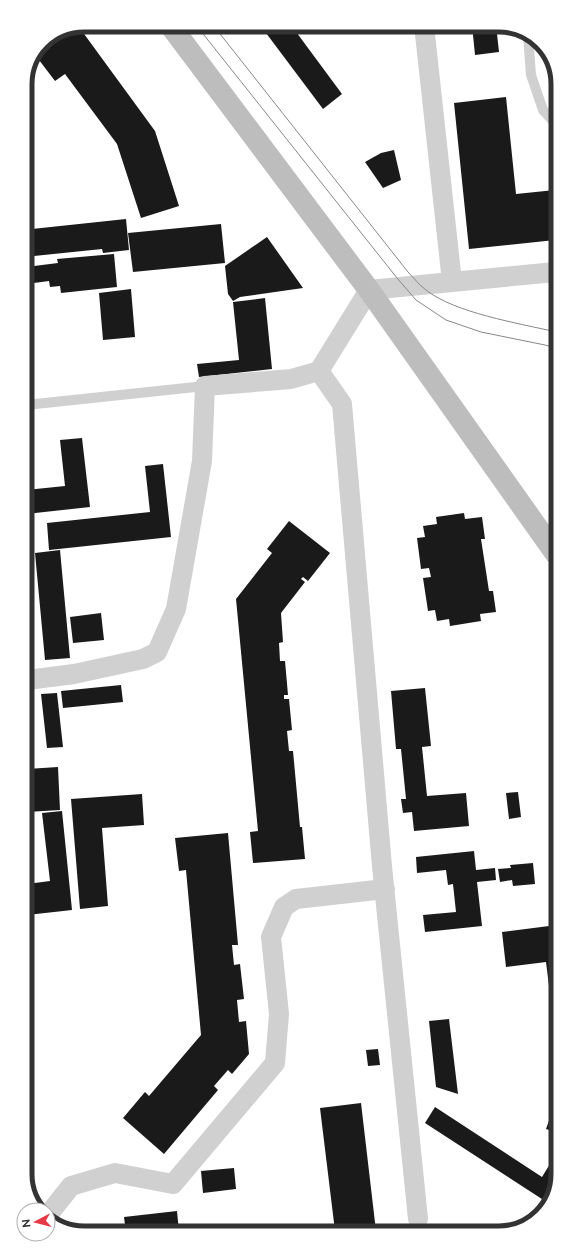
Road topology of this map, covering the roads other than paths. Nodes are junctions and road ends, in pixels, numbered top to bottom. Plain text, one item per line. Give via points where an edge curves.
1 (175, 32) edge
2 (425, 32) edge
3 (528, 41) edge
4 (551, 119) edge
5 (551, 272) edge
6 (452, 282) junction
7 (369, 290) junction
8 (318, 371) junction
9 (205, 386) junction
10 (32, 404) edge
11 (551, 547) edge
12 (32, 679) edge
13 (385, 889) junction
14 (56, 1205) edge
15 (418, 1219) dead end

1 - 7 main road
2 - 6 street
3 - 4 lane via 531,75 543,110
5 - 6 street
6 - 7 street
7 - 8 street
7 - 11 main road
8 - 9 street via 291,379
8 - 13 street via 342,404
9 - 10 lane
9 - 12 street via 202,461 176,609 157,652 143,659 74,674
13 - 14 street via 296,899 284,907 271,937 279,1014 276,1063 173,1184 115,1173 71,1186
13 - 15 street

